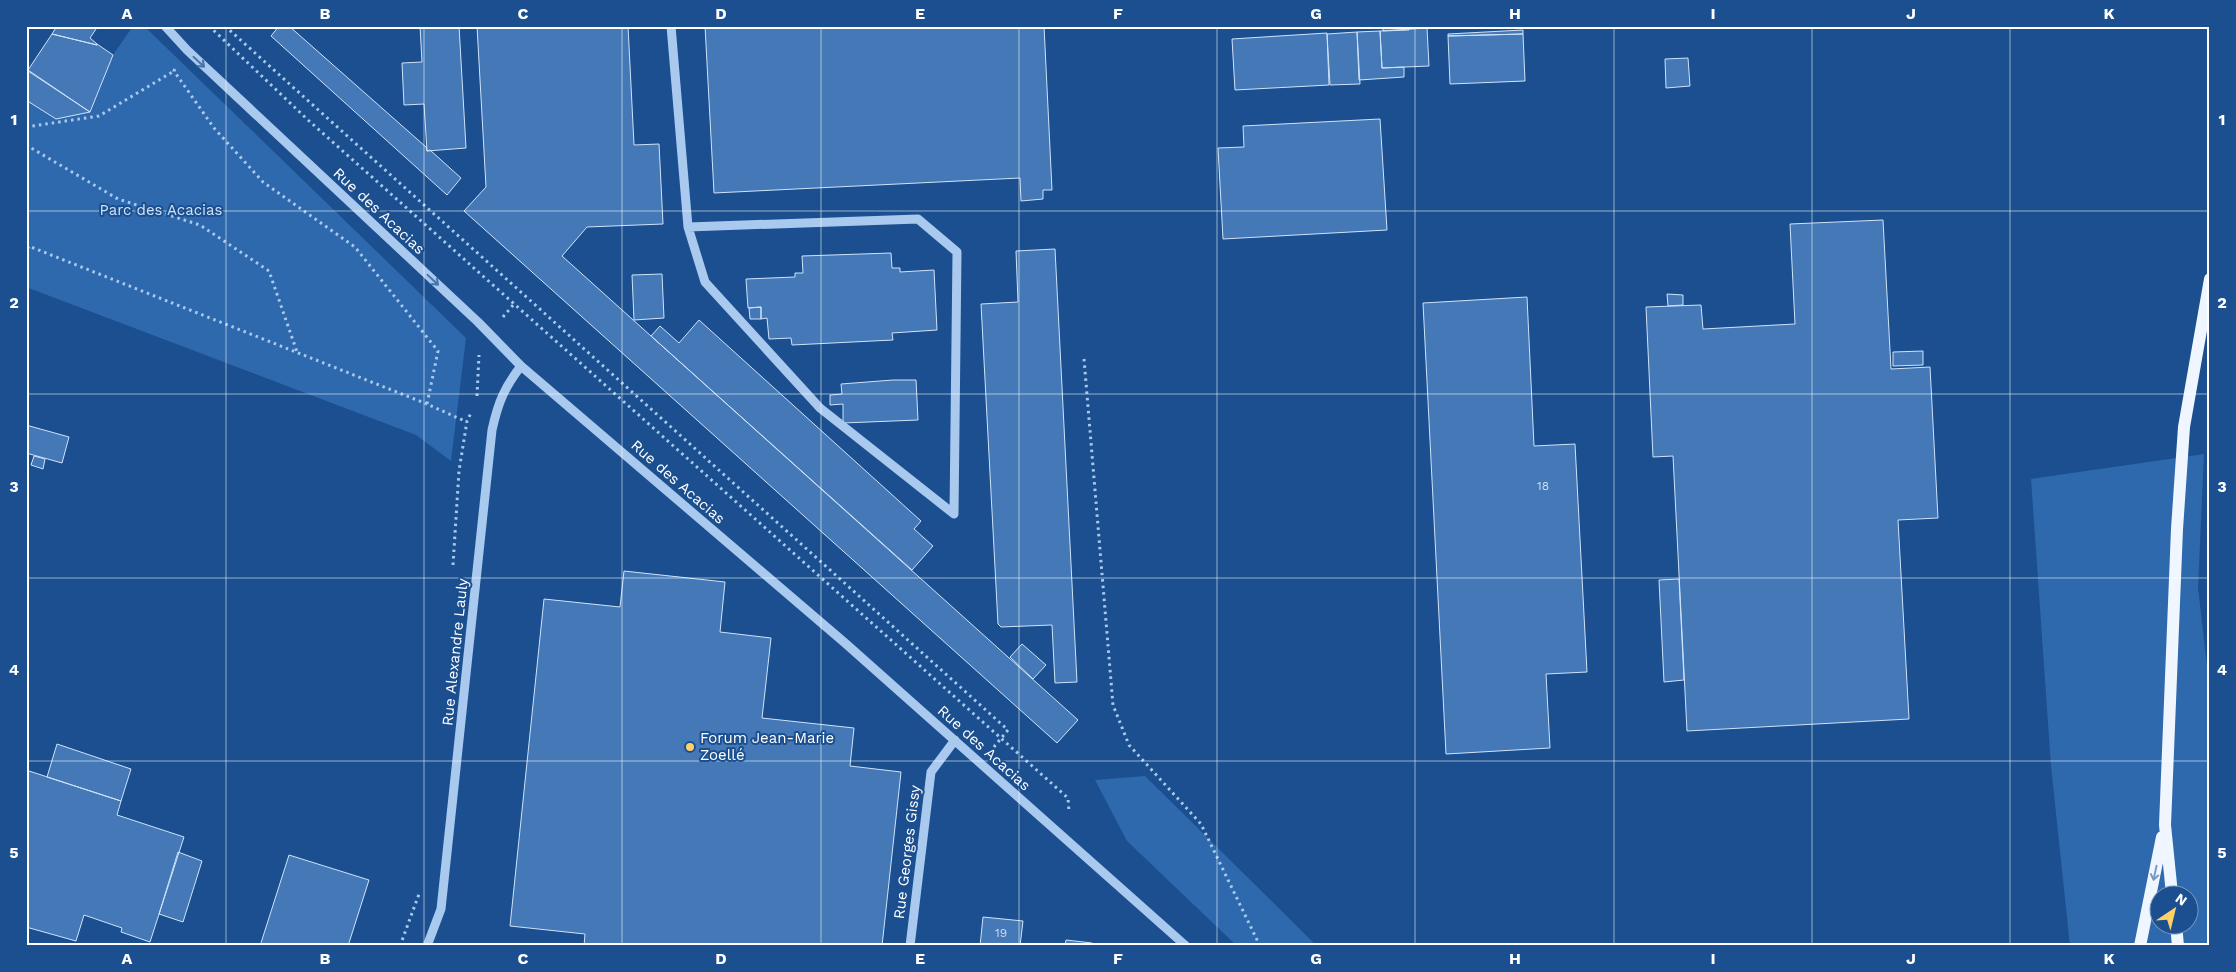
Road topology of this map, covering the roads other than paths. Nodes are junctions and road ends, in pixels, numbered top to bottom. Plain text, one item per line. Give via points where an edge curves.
1 (166, 26) edge
2 (671, 26) edge
3 (688, 227) junction
4 (2210, 279) edge
5 (521, 366) junction
6 (955, 740) junction
7 (2165, 825) junction
8 (2171, 884) edge
9 (427, 946) edge
10 (910, 946) edge
11 (1186, 946) edge
12 (2140, 946) edge

1 -> 5 street, Rue des Acacias via 187,50
2 - 3 street
3 - 3 street via 705,282 820,408 954,514 957,252 918,220
4 - 7 main road via 2184,427
5 - 6 street, Rue des Acacias
5 - 9 street, Rue Alexandre Lauly via 506,385 492,430 441,909
6 - 10 street, Rue Georges Gissy via 931,772
6 - 11 street, Rue des Acacias
7 - 8 main road
7 -> 12 main road

